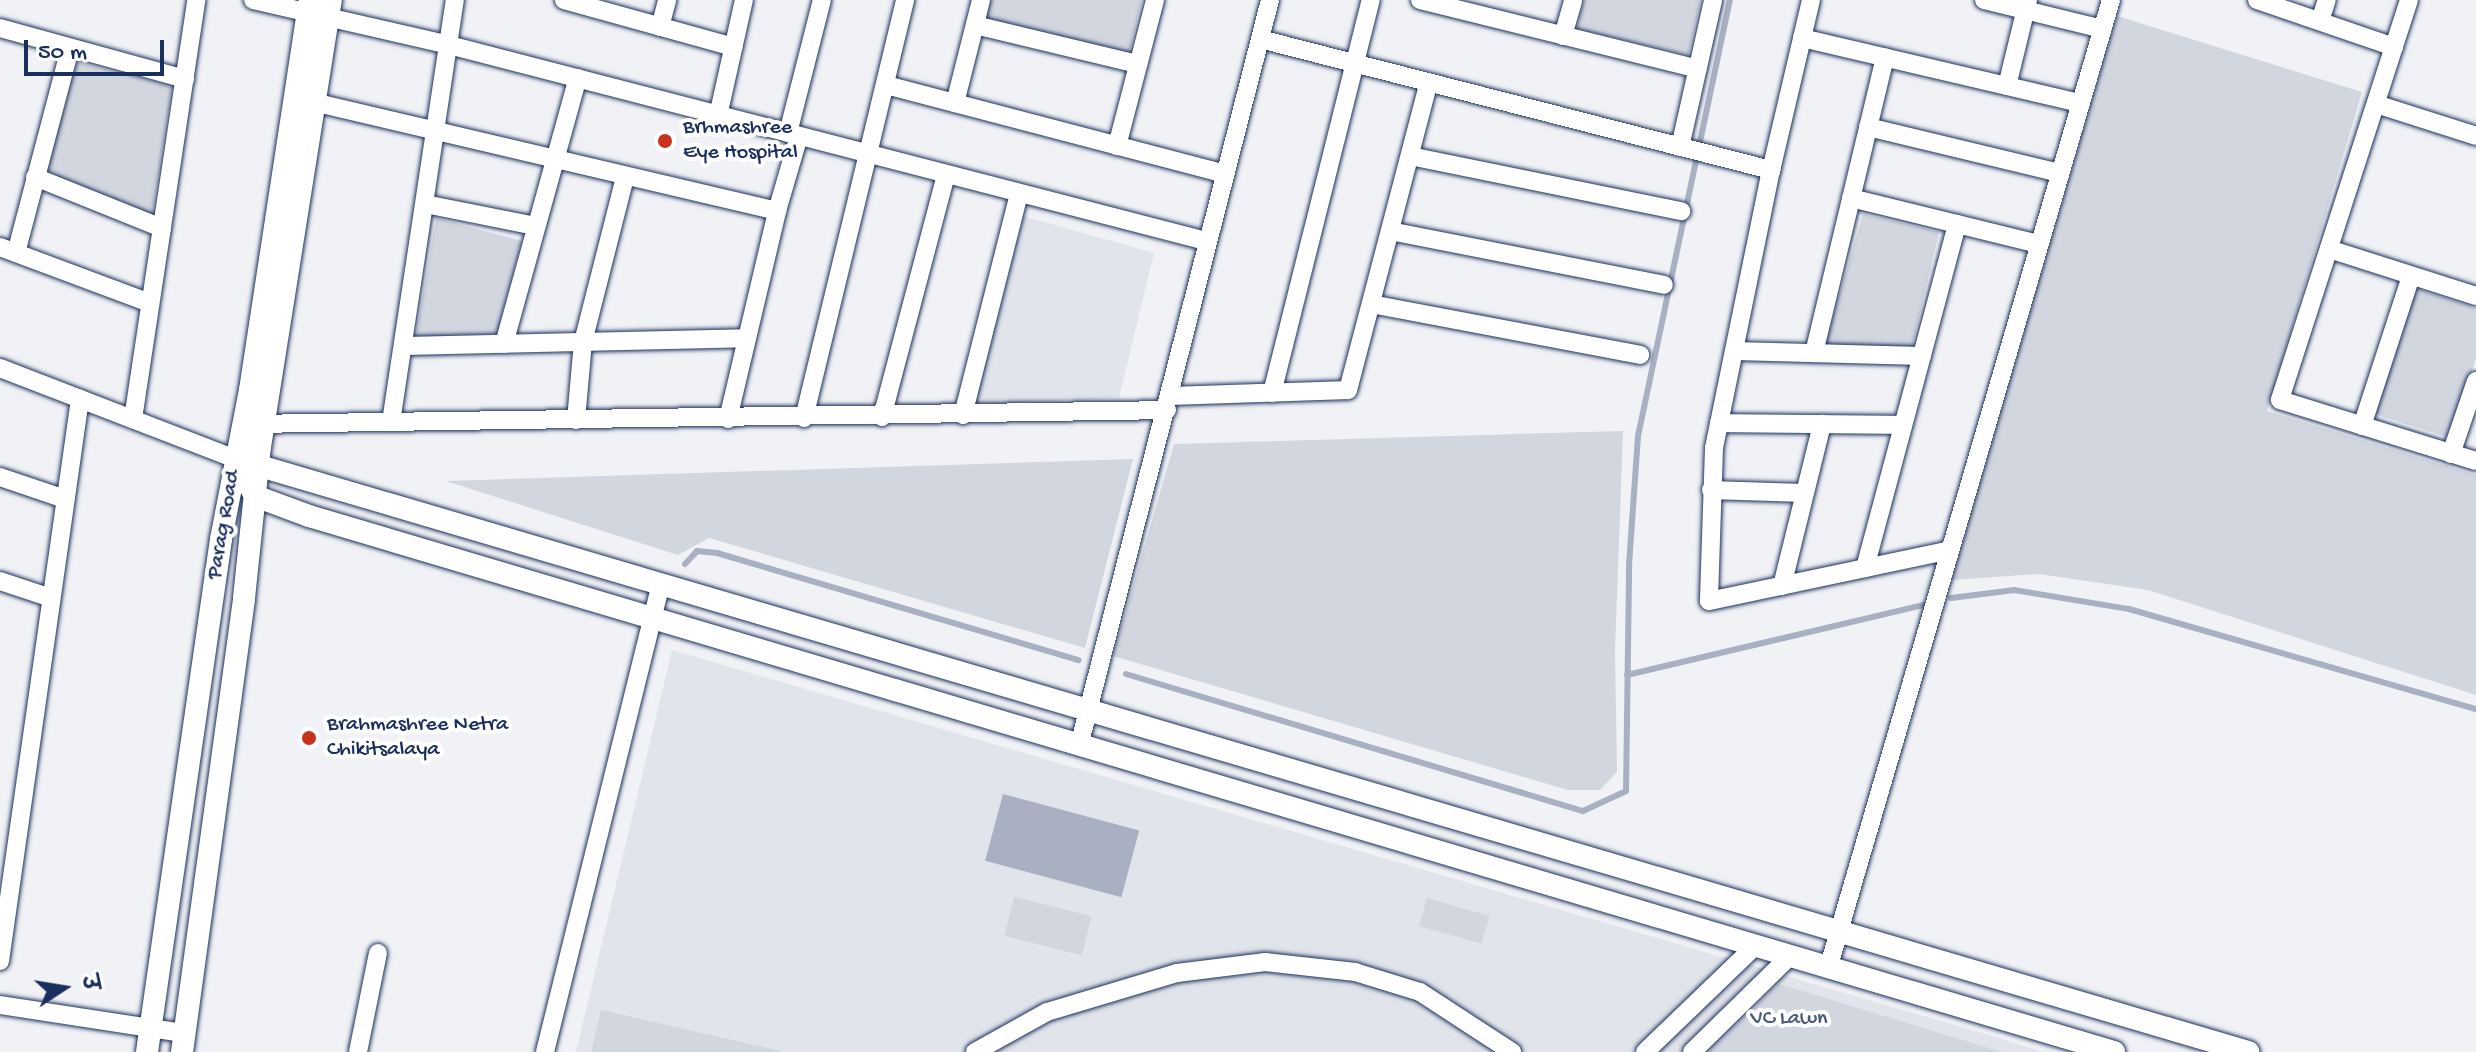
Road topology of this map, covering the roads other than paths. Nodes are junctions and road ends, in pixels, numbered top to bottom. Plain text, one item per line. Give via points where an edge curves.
1 (196, 0) edge
2 (253, 0) edge
3 (455, 0) edge
4 (564, 0) edge
5 (667, 0) edge
6 (744, 0) edge
7 (822, 0) edge
8 (905, 0) edge
9 (981, 0) edge
10 (1155, 0) edge
11 (1270, 0) edge
12 (1371, 0) edge
13 (1420, 0) edge
14 (1500, 0) edge
15 (1573, 0) edge
16 (1713, 0) edge
17 (1811, 0) edge
18 (1984, 0) edge
19 (2111, 0) edge
20 (2257, 0) edge
21 (2327, 0) edge
22 (2409, 0) edge
23 (2026, 5) edge
24 (319, 7) edge
25 (1495, 19) junction
26 (2320, 21) junction
27 (975, 25) junction
28 (660, 27) junction
29 (0, 28) edge
30 (2102, 29) junction
31 (1563, 36) junction
32 (1802, 38) junction
33 (1260, 39) junction
34 (449, 45) junction
35 (734, 47) junction
36 (2394, 47) junction
37 (70, 48) junction
38 (1885, 57) junction
39 (1355, 63) junction
40 (1138, 64) junction
41 (1698, 69) junction
42 (578, 78) junction
43 (185, 79) junction
44 (1429, 82) junction
45 (886, 85) junction
46 (2007, 86) junction
47 (313, 102) junction
48 (955, 103) junction
49 (2080, 103) junction
50 (2376, 104) junction
51 (718, 116) junction
52 (1868, 127) junction
53 (436, 134) junction
54 (794, 134) junction
55 (2476, 136) edge
56 (1117, 146) junction
57 (1684, 148) junction
58 (867, 155) junction
59 (1410, 156) junction
60 (556, 159) junction
61 (1771, 170) junction
62 (2059, 173) junction
63 (1226, 174) junction
64 (946, 175) junction
65 (35, 177) junction
66 (625, 177) junction
67 (1019, 194) junction
68 (1851, 198) junction
69 (425, 204) junction
70 (777, 211) junction
71 (1681, 211) dead end
72 (1957, 224) junction
73 (535, 226) junction
74 (162, 228) junction
75 (1390, 231) junction
76 (1206, 241) junction
77 (2038, 244) junction
78 (2329, 249) junction
79 (8, 250) edge
80 (2411, 276) junction
81 (1664, 285) dead end
82 (2476, 296) edge
83 (150, 303) junction
84 (1371, 304) junction
85 (747, 338) junction
86 (583, 342) junction
87 (504, 344) junction
88 (403, 346) junction
89 (1734, 351) junction
90 (1814, 353) junction
91 (1640, 355) dead end
92 (1922, 356) junction
93 (0, 368) edge
94 (2476, 381) edge
95 (1272, 393) junction
96 (80, 399) junction
97 (1169, 403) junction
98 (963, 415) junction
99 (882, 417) junction
100 (804, 418) junction
101 (133, 419) junction
102 (728, 419) junction
103 (576, 420) junction
104 (391, 422) junction
105 (1719, 423) junction
106 (253, 424) junction
107 (1822, 424) junction
108 (1903, 425) junction
109 (2362, 426) junction
110 (2451, 454) junction
111 (2476, 461) edge
112 (247, 462) junction
113 (0, 477) edge
114 (1711, 490) junction
115 (1803, 493) junction
116 (255, 496) junction
117 (65, 499) junction
118 (1947, 551) junction
119 (1865, 568) junction
120 (0, 581) edge
121 (661, 584) junction
122 (1782, 586) junction
123 (51, 598) junction
124 (652, 620) junction
125 (1089, 710) junction
126 (1079, 746) junction
127 (5, 894) edge
128 (1841, 931) junction
129 (1754, 947) junction
130 (378, 953) dead end
131 (1789, 957) junction
132 (0, 961) edge
133 (1828, 969) junction
134 (0, 1005) edge
135 (151, 1028) junction
136 (183, 1043) edge
137 (2210, 1047) edge
138 (147, 1052) edge
139 (358, 1052) edge
140 (545, 1052) edge
141 (975, 1052) edge
142 (1512, 1052) edge
143 (1645, 1052) edge
144 (1692, 1052) edge
145 (2114, 1052) edge
146 (2248, 1052) edge

1 - 43 street
2 - 24 street
3 - 34 street
4 - 28 street
5 - 28 street
6 - 35 street
7 - 54 street
8 - 45 street
9 - 27 street
10 - 40 street
11 - 33 street
12 - 39 street
13 - 25 street
14 - 25 street
15 - 31 street
16 - 41 street
17 - 32 street
18 - 23 street
19 - 30 street
20 - 26 street
21 - 26 street
22 - 36 street
23 - 30 street
23 - 46 street
24 - 34 street
24 - 47 street, Parag Road
24 - 106 street, Parag Road
25 - 31 street
26 - 36 street
27 - 40 street
27 - 48 street
28 - 35 street
29 - 37 street
30 - 49 street
31 - 41 street
32 - 38 street
32 - 61 street
33 - 39 street
33 - 63 street
34 - 42 street
34 - 53 street
35 - 51 street
36 - 50 street
37 - 43 street
37 - 65 street
38 - 46 street
38 - 52 street
39 - 44 street
39 - 95 street
40 - 56 street
41 - 57 street
42 - 51 street
42 - 60 street
43 - 74 street
44 - 57 street
44 - 59 street
45 - 48 street
45 - 58 street
46 - 49 street
47 - 53 street
47 - 106 street, Parag Road
48 - 56 street
49 - 62 street
50 - 55 street
50 - 78 street
51 - 54 street
52 - 62 street
52 - 68 street
53 - 60 street
53 - 69 street
54 - 58 street
54 - 70 street
56 - 63 street
57 - 61 street
58 - 64 street
58 - 100 street
59 - 71 street
59 - 75 street
60 - 66 street
60 - 73 street
61 - 89 street
62 - 77 street
63 - 76 street
64 - 67 street
64 - 99 street
65 - 74 street
65 - 79 street
66 - 70 street
66 - 86 street
67 - 76 street
67 - 98 street
68 - 72 street
68 - 90 street
69 - 73 street
69 - 88 street
70 - 85 street
72 - 77 street
72 - 92 street
73 - 87 street
74 - 83 street
75 - 81 street
75 - 84 street
76 - 97 street
77 - 118 street
78 - 80 street
78 - 109 street via 2280,400
79 - 83 street
80 - 82 street
80 - 109 street
83 - 101 street
84 - 91 street
84 - 95 street via 1348,390
85 - 86 street
85 - 102 street
86 - 87 street
86 - 103 street
87 - 88 street
88 - 104 street
89 - 90 street
89 - 105 street
90 - 92 street
92 - 108 street
93 - 96 street
94 - 110 street
95 - 97 street
96 - 101 street
96 - 117 street
97 - 98 street
97 - 125 street
98 - 99 street
99 - 100 street
100 - 102 street
101 - 112 street
102 - 103 street
103 - 104 street
104 - 106 street
105 - 107 street
105 - 114 street
106 - 112 street, Parag Road
107 - 108 street
107 - 115 street
108 - 119 street
109 - 110 street
110 - 111 street
112 - 116 street
112 - 121 street
112 - 135 street, Parag Road via 221,539
113 - 117 street
114 - 115 street
114 - 122 street via 1709,601
115 - 122 street
116 - 124 street
116 - 136 street, Parag Road
117 - 123 street
118 - 119 street
118 - 128 street
119 - 122 street
120 - 123 street
121 - 124 street
121 - 125 street
123 - 127 street
124 - 126 street
124 - 140 street
125 - 126 street
125 - 128 street
126 - 129 street
127 - 132 street
128 - 133 street
128 - 137 street
129 - 131 street
129 - 143 street
130 - 139 street
131 - 133 street
131 - 144 street
133 - 145 street
134 - 135 street
135 - 136 street
135 - 138 street, Parag Road
137 - 146 street
141 - 142 street via 1047,1012 1177,973 1265,962 1355,972 1420,992

